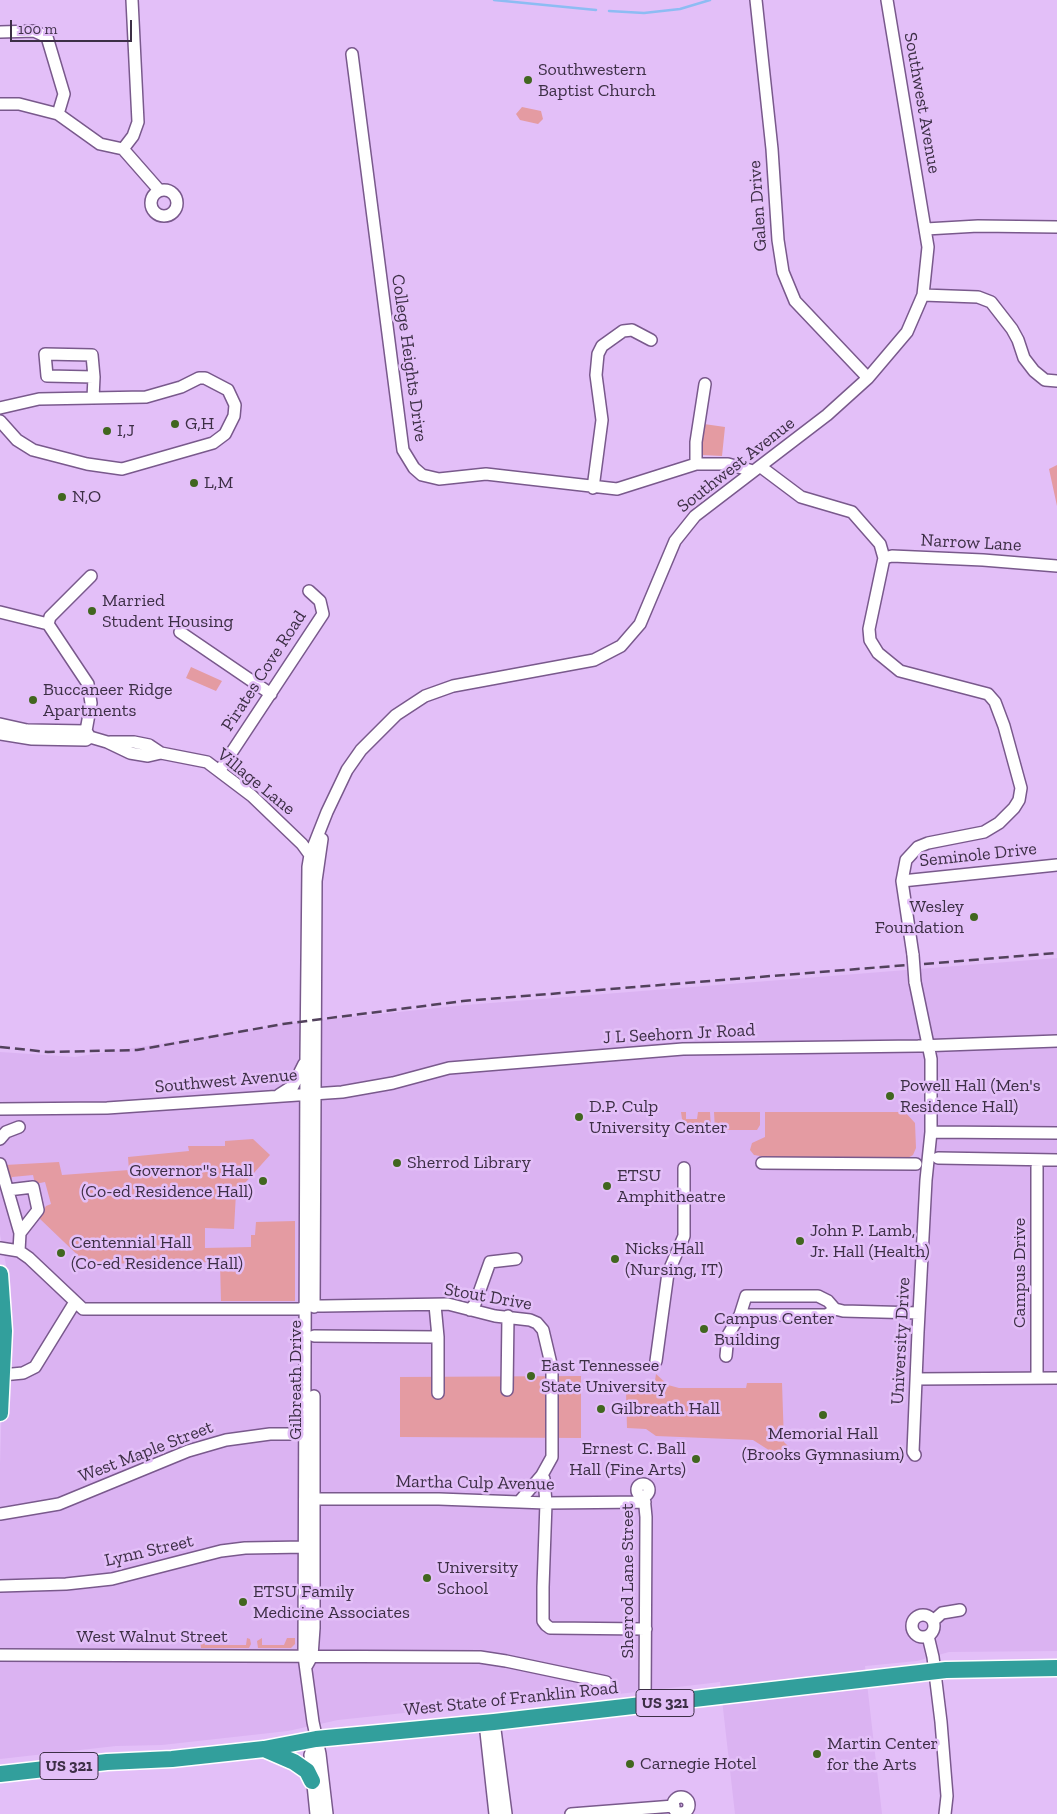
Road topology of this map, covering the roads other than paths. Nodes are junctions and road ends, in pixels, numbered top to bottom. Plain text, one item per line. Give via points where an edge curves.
1 (132, 0) edge
2 (756, 0) edge
3 (887, 0) edge
4 (0, 32) edge
5 (352, 54) dead end
6 (0, 104) edge
7 (58, 114) junction
8 (123, 149) junction
9 (159, 190) dead end
10 (1057, 227) edge
11 (926, 229) junction
12 (924, 295) junction
13 (651, 340) dead end
14 (52, 376) junction
15 (94, 377) junction
16 (868, 378) junction
17 (1057, 381) edge
18 (705, 384) dead end
19 (52, 398) junction
20 (94, 398) junction
21 (0, 408) edge
22 (0, 421) edge
23 (696, 464) junction
24 (757, 469) junction
25 (593, 488) junction
26 (884, 558) junction
27 (1057, 566) edge
28 (91, 576) dead end
29 (309, 591) dead end
30 (0, 612) edge
31 (48, 624) junction
32 (180, 632) dead end
33 (271, 694) junction
34 (0, 724) edge
35 (0, 734) edge
36 (87, 736) junction
37 (220, 770) junction
38 (314, 856) junction
39 (1057, 865) edge
40 (902, 881) junction
41 (1057, 1041) edge
42 (928, 1045) junction
43 (306, 1056) junction
44 (311, 1094) junction
45 (275, 1096) junction
46 (0, 1109) edge
47 (19, 1126) dead end
48 (931, 1132) junction
49 (1057, 1133) edge
50 (0, 1139) edge
51 (938, 1158) dead end
52 (1057, 1160) edge
53 (762, 1163) dead end
54 (0, 1164) edge
55 (916, 1164) dead end
56 (1037, 1167) dead end
57 (684, 1168) dead end
58 (8, 1190) junction
59 (20, 1233) junction
60 (0, 1248) edge
61 (19, 1251) junction
62 (516, 1260) dead end
63 (0, 1274) edge
64 (75, 1302) junction
65 (434, 1305) junction
66 (310, 1306) junction
67 (835, 1309) junction
68 (470, 1310) junction
69 (919, 1313) junction
70 (740, 1315) junction
71 (508, 1316) junction
72 (314, 1336) junction
73 (434, 1337) junction
74 (726, 1356) dead end
75 (656, 1361) dead end
76 (1, 1375) edge
77 (1038, 1378) junction
78 (1057, 1378) edge
79 (916, 1379) junction
80 (507, 1390) dead end
81 (438, 1393) dead end
82 (0, 1413) edge
83 (306, 1434) junction
84 (915, 1455) dead end
85 (542, 1474) junction
86 (646, 1496) joint
87 (315, 1499) junction
88 (519, 1502) junction
89 (546, 1502) junction
90 (0, 1514) edge
91 (306, 1547) junction
92 (0, 1586) edge
93 (960, 1610) dead end
94 (933, 1622) junction
95 (646, 1629) junction
96 (928, 1636) junction
97 (0, 1655) edge
98 (308, 1659) junction
99 (1057, 1668) edge
100 (935, 1672) junction
101 (606, 1682) dead end
102 (645, 1705) junction
103 (489, 1722) junction
104 (316, 1739) junction
105 (264, 1749) junction
106 (0, 1774) edge
107 (312, 1781) junction
108 (674, 1806) dead end
109 (316, 1814) edge
110 (327, 1814) edge
111 (496, 1814) edge
112 (506, 1814) edge
113 (571, 1814) edge
114 (945, 1814) edge

1 - 8 street via 138,122
2 - 16 street, Galen Drive via 783,272 795,301
3 - 11 street, Southwest Avenue
4 - 7 street via 34,32 47,37 64,94
5 - 25 street, College Heights Drive via 403,450 407,460 422,474 438,479 486,474
6 - 7 street via 19,104
7 - 8 street via 100,144
8 - 9 street
10 - 11 street
11 - 12 street, Southwest Avenue via 928,266
12 - 16 street, Southwest Avenue via 907,332
12 - 17 street via 978,297 991,302 1012,329 1024,358 1034,371 1045,380
13 - 25 street via 632,330 623,331 602,346 598,354 596,374 602,420
14 - 15 street
14 - 15 street via 47,376 45,354 96,354
14 - 19 street
15 - 20 street
16 - 24 street, Southwest Avenue via 820,421
18 - 23 street
19 - 20 street
19 - 21 street
20 - 22 street via 146,397 205,378 228,390 235,405 234,416 225,434 213,443 122,469 109,469 34,450 16,440
23 - 24 street, College Heights Drive via 728,464
23 - 25 street, College Heights Drive via 628,487
24 - 26 street via 801,497 852,512 880,544
24 - 38 street, Southwest Avenue via 695,516 680,533 647,610 634,633 620,646 594,660 453,686 412,703 378,731 361,750 338,787 322,824
26 - 27 street, Narrow Lane via 947,558
26 - 40 street via 869,629 870,640 878,653 900,671 988,694 995,702 1004,726 1021,788 1014,808 984,832 928,843 918,848 906,860
28 - 31 street via 50,617
29 - 33 street, Pirates Cove Road via 320,601 323,614
30 - 31 street
31 - 36 street via 88,684 91,703
32 - 33 street
33 - 37 street, Pirates Cove Road
34 - 36 street, Village Lane
35 - 36 street, Village Lane via 32,739
36 - 37 street, Village Lane via 107,742 148,745 161,753 197,758
37 - 38 street, Village Lane
38 - 43 street, Southwest Avenue via 308,867
38 - 44 street, Southwest Avenue
39 - 40 street, Seminole Drive
40 - 42 street, bridge via 915,982
41 - 42 street, J L Seehorn Jr Road
42 - 44 street, J L Seehorn Jr Road via 692,1049 505,1063 449,1068 361,1090
42 - 48 street, University Drive via 931,1059
43 - 44 street, Southwest Avenue
43 - 45 street via 292,1086
44 - 45 street, Southwest Avenue
44 - 66 street, Gilbreath Drive
45 - 46 street, Southwest Avenue via 107,1108
47 - 50 street
48 - 49 street
48 - 69 street, University Drive
51 - 52 street
53 - 55 street
54 - 58 street
56 - 77 street, Campus Drive
57 - 75 street via 684,1236 668,1273
58 - 59 street
58 - 59 street via 33,1187 38,1210
59 - 61 street
60 - 61 street
61 - 64 street
62 - 68 street via 490,1262
63 - 76 highway via 4,1332
64 - 66 street, Stout Drive via 300,1303
64 - 76 street via 34,1366 23,1373
65 - 66 street, Stout Drive
65 - 68 street, Stout Drive via 448,1304
65 - 73 street
66 - 72 street, Gilbreath Drive
66 - 83 street, Gilbreath Drive
67 - 69 street
67 - 70 street via 826,1315
67 - 70 street via 818,1296 746,1296
68 - 71 street, Stout Drive
69 - 79 street, University Drive
70 - 74 street via 728,1336
71 - 80 street
71 - 85 street, Stout Drive via 537,1323 543,1330 551,1359 552,1457
72 - 73 street
72 - 87 street, Gilbreath Drive
73 - 81 street
76 - 82 highway
77 - 78 street
77 - 79 street
79 - 84 street, University Drive
83 - 87 street, Gilbreath Drive
83 - 90 street, West Maple Street via 270,1434 226,1440 188,1450 59,1504
85 - 88 street, Stout Drive
85 - 89 street
86 - 89 street, Martha Culp Avenue
86 - 95 street, Sherrod Lane Street
87 - 88 street, Martha Culp Avenue
87 - 91 street, Gilbreath Drive
87 - 98 street, Gilbreath Drive
88 - 89 street, Martha Culp Avenue
89 - 95 street via 543,1621 546,1625 550,1628
91 - 92 street, Lynn Street via 221,1551 112,1580
91 - 98 street, Gilbreath Drive
93 - 94 street via 942,1613
94 - 96 street via 934,1628
94 - 96 street via 924,1616 913,1623 915,1633 921,1637
95 - 102 street, Sherrod Lane Street
96 - 100 street
97 - 98 street, West Walnut Street
98 - 101 street, West Walnut Street via 480,1657
98 - 104 street, Gilbreath Drive
99 - 100 highway, West State of Franklin Road / US 321
100 - 102 highway, West State of Franklin Road / US 321
100 - 114 street via 947,1796
102 - 103 highway, West State of Franklin Road / US 321
103 - 104 highway, West State of Franklin Road / US 321
103 - 111 street
103 - 112 street
104 - 105 highway, West State of Franklin Road / US 321
104 - 107 street via 310,1755
104 - 110 street, Gilbreath Drive
105 - 106 highway, West State of Franklin Road / US 321
105 - 107 highway via 294,1762 307,1771
107 - 109 street
108 - 113 street

